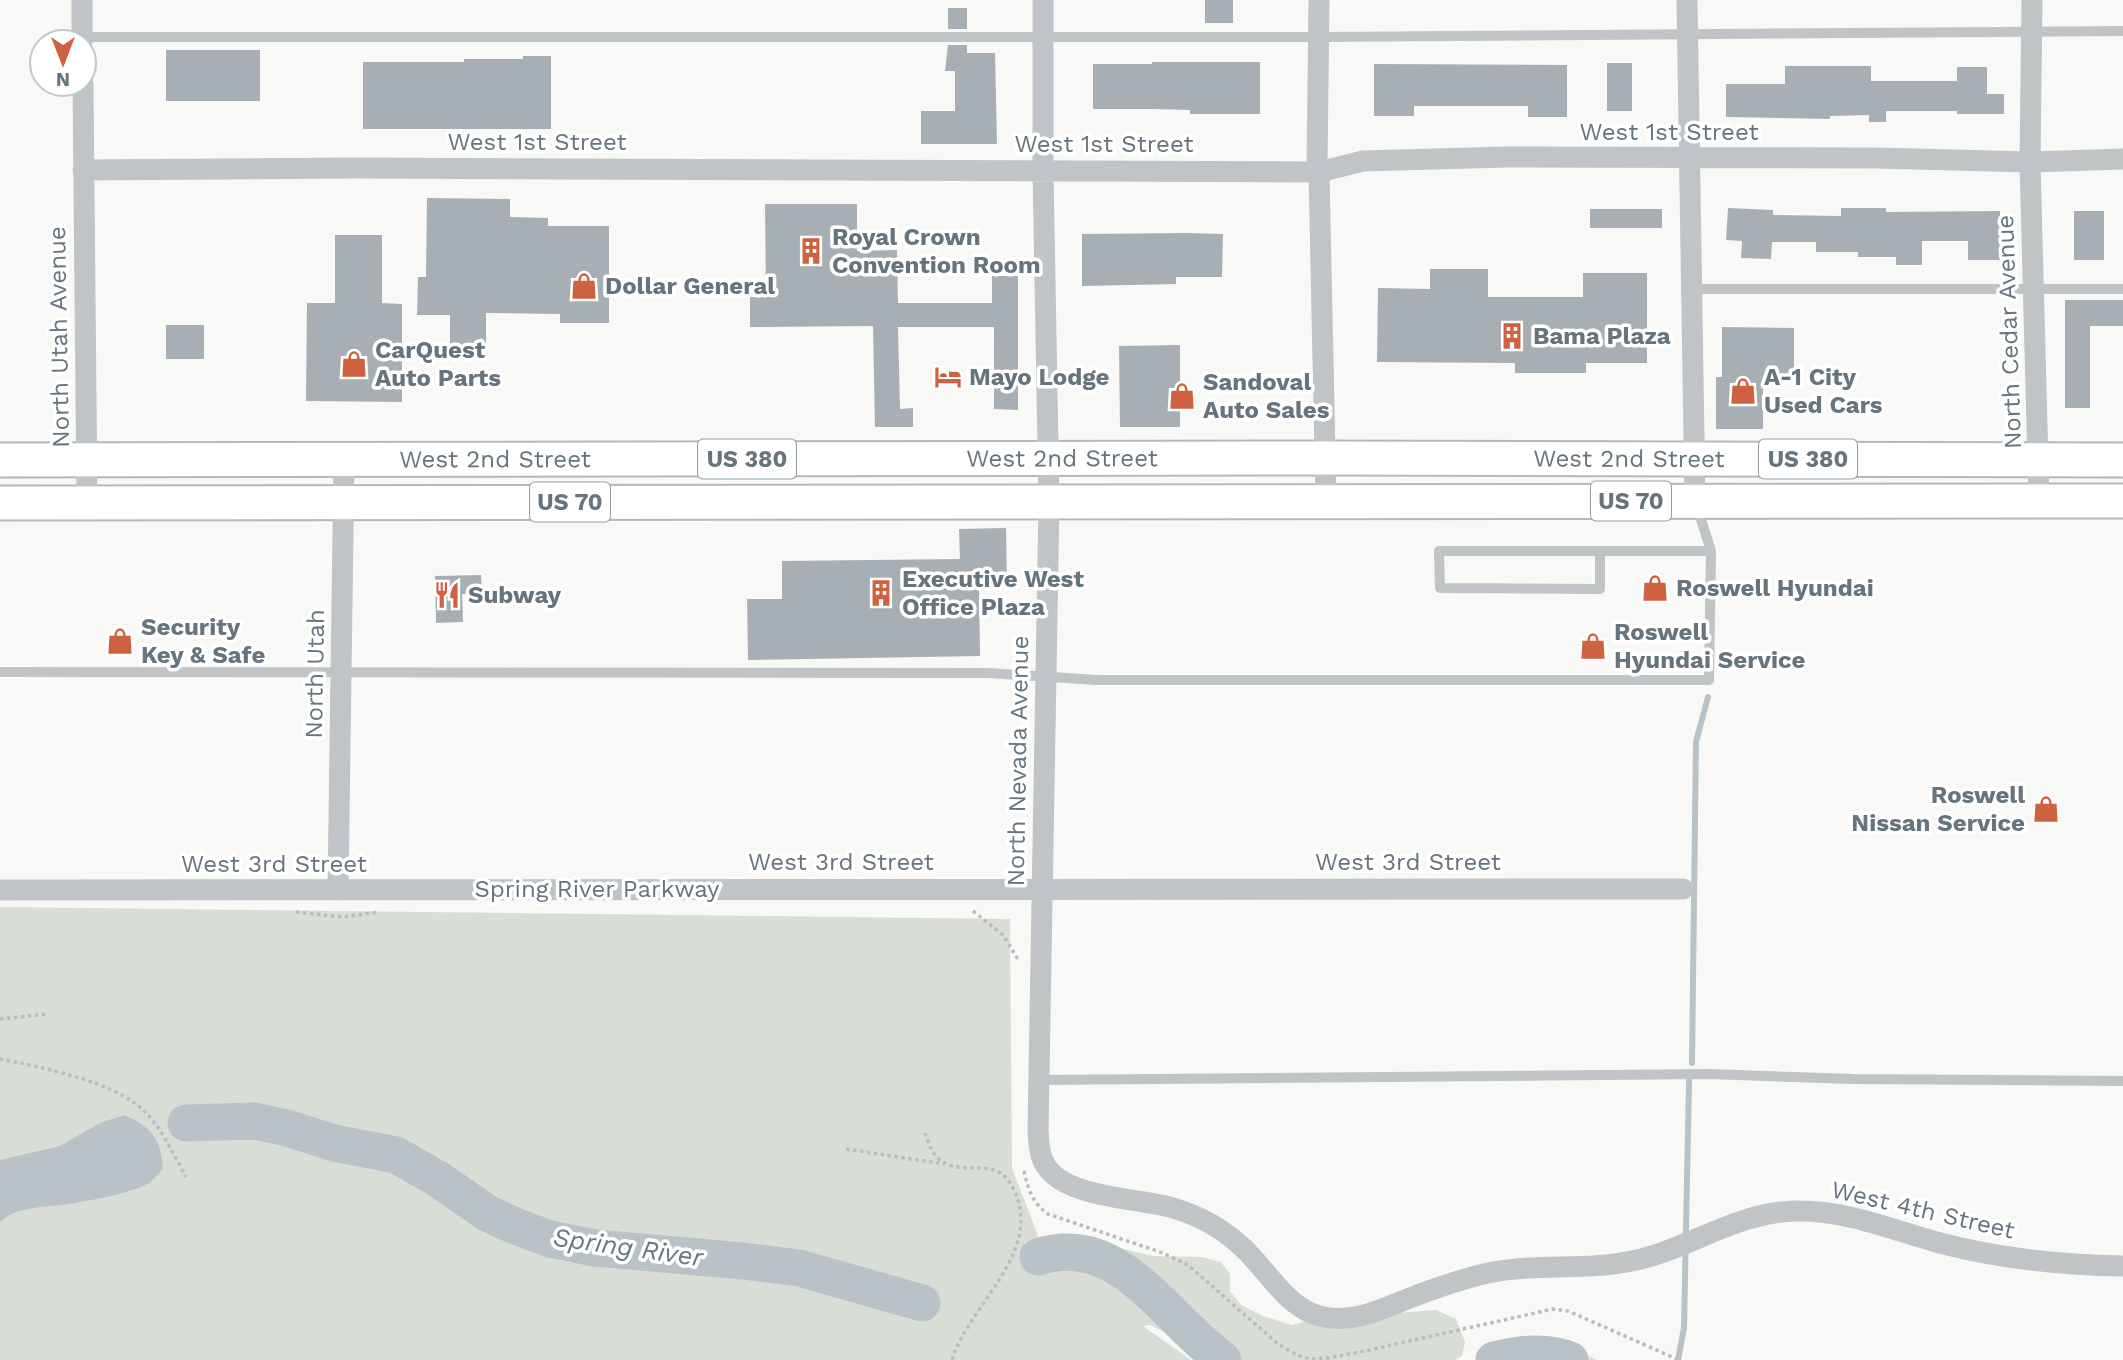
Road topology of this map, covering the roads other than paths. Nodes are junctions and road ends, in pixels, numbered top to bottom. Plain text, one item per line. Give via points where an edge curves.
1 (82, 0) edge
2 (1044, 0) edge
3 (1320, 0) edge
4 (1687, 0) edge
5 (2032, 0) edge
6 (82, 28) edge
7 (2032, 30) junction
8 (2123, 31) edge
9 (1688, 35) junction
10 (1043, 37) junction
11 (1320, 37) junction
12 (98, 40) edge
13 (83, 98) edge
14 (1689, 158) junction
15 (2123, 159) edge
16 (2030, 162) junction
17 (83, 170) junction
18 (1043, 170) junction
19 (1319, 172) junction
20 (1692, 289) junction
21 (2034, 289) junction
22 (2123, 289) edge
23 (1049, 458) junction
24 (1325, 458) junction
25 (1694, 459) junction
26 (2039, 459) junction
27 (0, 460) edge
28 (87, 460) junction
29 (344, 460) junction
30 (2123, 460) edge
31 (1326, 501) junction
32 (1695, 501) junction
33 (2039, 501) junction
34 (2123, 501) edge
35 (345, 502) junction
36 (1049, 502) junction
37 (0, 503) edge
38 (87, 503) junction
39 (1711, 551) junction
40 (1600, 552) junction
41 (0, 672) edge
42 (342, 672) junction
43 (1046, 677) junction
44 (1042, 888) junction
45 (1683, 889) dead end
46 (0, 890) edge
47 (338, 890) junction
48 (1039, 1080) junction
49 (2123, 1081) edge
50 (1057, 1178) joint
51 (2123, 1266) edge

1 - 6 street
2 - 10 street, North Nevada Avenue
3 - 11 street
4 - 9 street
5 - 7 street, North Cedar Avenue
7 - 8 lane
7 - 9 lane
7 - 16 street, North Cedar Avenue
9 - 11 lane
9 - 14 street
10 - 11 lane
10 - 12 lane
10 - 18 street, North Nevada Avenue
11 - 19 street
13 - 17 street, North Utah Avenue
14 - 16 street, West 1st Street
14 - 19 street, West 1st Street via 1363,161
14 - 20 street
15 - 16 street, West 1st Street
16 - 21 street, North Cedar Avenue
17 - 18 street, West 1st Street
17 - 28 street, North Utah Avenue
18 - 19 street, West 1st Street
18 - 23 street, North Nevada Avenue
19 - 24 street
20 - 21 lane
20 - 25 street
21 - 22 lane
21 - 26 street, North Cedar Avenue
23 - 24 main road, West 2nd Street / US 380
23 - 29 main road, West 2nd Street / US 380
23 - 36 street, North Nevada Avenue
24 - 25 main road, West 2nd Street / US 380
24 - 31 street
25 - 26 main road, West 2nd Street / US 380
25 - 32 street
26 - 30 main road, West 2nd Street / US 380
26 - 33 street, North Cedar Avenue
27 - 28 main road, West 2nd Street / US 380
28 - 29 main road, West 2nd Street / US 380
28 - 38 street, North Utah Avenue
29 - 35 street, North Utah
31 - 32 main road, West 2nd Street / US 70
31 - 36 main road, West 2nd Street / US 70
32 - 33 main road, West 2nd Street / US 70
32 - 39 lane
33 - 34 main road, West 2nd Street / US 70
35 - 36 main road, West 2nd Street / US 70
35 - 38 main road, West 2nd Street / US 70
35 - 42 street, North Utah
36 - 43 street, North Nevada Avenue
37 - 38 main road, West 2nd Street / US 70
39 - 40 lane
39 - 43 lane via 1709,680
40 - 40 lane via 1439,551 1440,589 1600,589
41 - 42 lane
42 - 43 lane via 988,673
42 - 47 street, North Utah
43 - 44 street, North Nevada Avenue
44 - 45 street, West 3rd Street
44 - 47 street, West 3rd Street
44 - 48 street, North Nevada Avenue
46 - 47 street, West 3rd Street
48 - 49 lane via 1710,1074
48 - 50 street, North Nevada Avenue via 1040,1148 1047,1168
50 - 51 street, West 4th Street via 1076,1188 1158,1204 1204,1220 1241,1246 1285,1295 1317,1316 1340,1320 1486,1273 1640,1260 1729,1224 1774,1212 1812,1211 1862,1219 2000,1257

